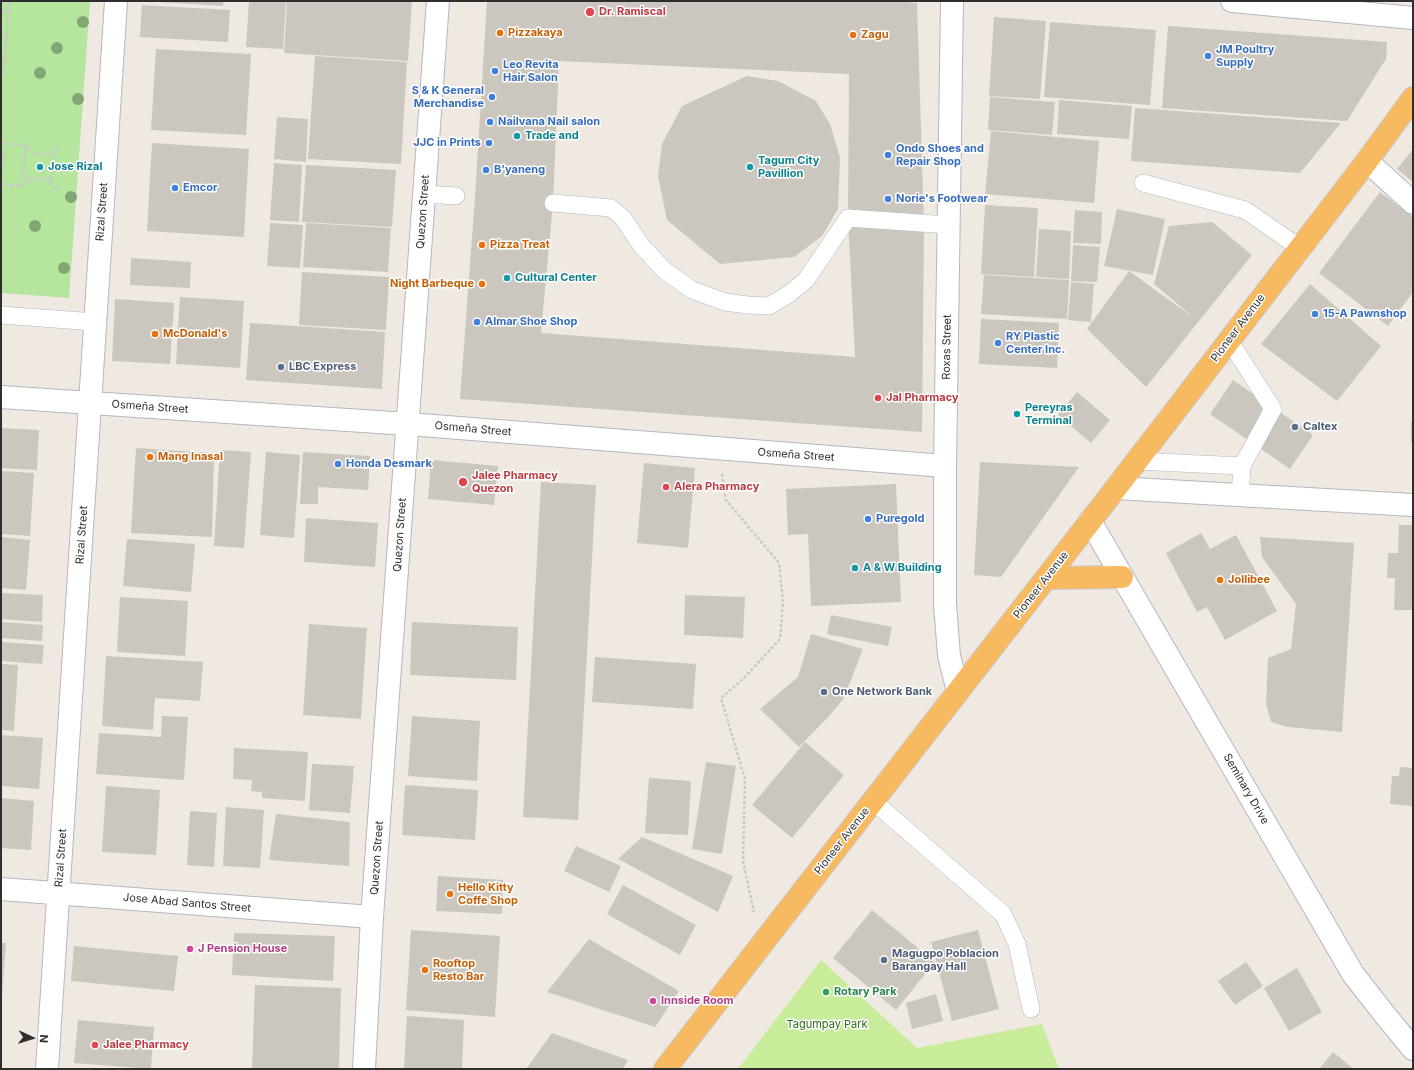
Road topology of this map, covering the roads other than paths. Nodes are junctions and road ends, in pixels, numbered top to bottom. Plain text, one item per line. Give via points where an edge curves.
1 (116, 1) edge
2 (438, 1) edge
3 (952, 1) edge
4 (1232, 1) edge
5 (1413, 18) edge
6 (1413, 98) edge
7 (1368, 161) junction
8 (1143, 183) dead end
9 (424, 194) junction
10 (456, 196) dead end
11 (553, 203) dead end
12 (1413, 203) edge
13 (949, 225) junction
14 (1300, 248) junction
15 (1, 315) edge
16 (95, 322) junction
17 (1229, 340) junction
18 (1, 397) edge
19 (90, 403) junction
20 (408, 424) junction
21 (1136, 462) junction
22 (945, 466) junction
23 (1242, 466) junction
24 (1116, 488) junction
25 (1240, 495) junction
26 (1413, 505) edge
27 (1090, 521) junction
28 (1122, 577) junction
29 (1046, 578) junction
30 (958, 691) junction
31 (873, 801) junction
32 (1, 888) edge
33 (59, 893) junction
34 (372, 917) junction
35 (1031, 1009) dead end
36 (1413, 1048) edge
37 (48, 1069) edge
38 (364, 1069) edge
39 (665, 1069) edge

1 - 16 street, Rizal Street
2 - 9 street, Quezon Street
3 - 13 street, Roxas Street
4 - 5 street
6 - 7 highway, Pioneer Avenue
7 - 12 street
7 - 14 highway, Pioneer Avenue
8 - 14 lane via 1245,210
9 - 10 lane
9 - 20 street, Quezon Street
11 - 13 lane via 611,208 623,218 641,245 664,270 692,290 725,302 748,306 769,306 790,294 806,280 848,218
13 - 22 street, Roxas Street
14 - 17 highway, Pioneer Avenue
15 - 16 lane
16 - 19 street, Rizal Street
17 - 21 highway, Pioneer Avenue
17 - 23 lane via 1273,410
18 - 19 street, Osmeña Street
19 - 20 street, Osmeña Street
19 - 33 street, Rizal Street
20 - 22 street, Osmeña Street
20 - 34 street, Quezon Street
21 - 23 lane
21 - 24 highway, Pioneer Avenue
22 - 30 street, Roxas Street via 945,604 949,656
23 - 25 lane
24 - 25 street
24 - 27 highway, Pioneer Avenue
25 - 26 street
27 - 28 street, Seminary Drive
27 - 29 highway, Pioneer Avenue
28 - 29 highway
28 - 36 street, Seminary Drive via 1353,974
29 - 30 highway, Pioneer Avenue
30 - 31 highway, Pioneer Avenue
31 - 35 lane via 1003,914 1017,944
31 - 39 highway, Pioneer Avenue
32 - 33 street, Jose Abad Santos Street
33 - 34 street, Jose Abad Santos Street
33 - 37 street, Rizal Street
34 - 38 street, Quezon Street

